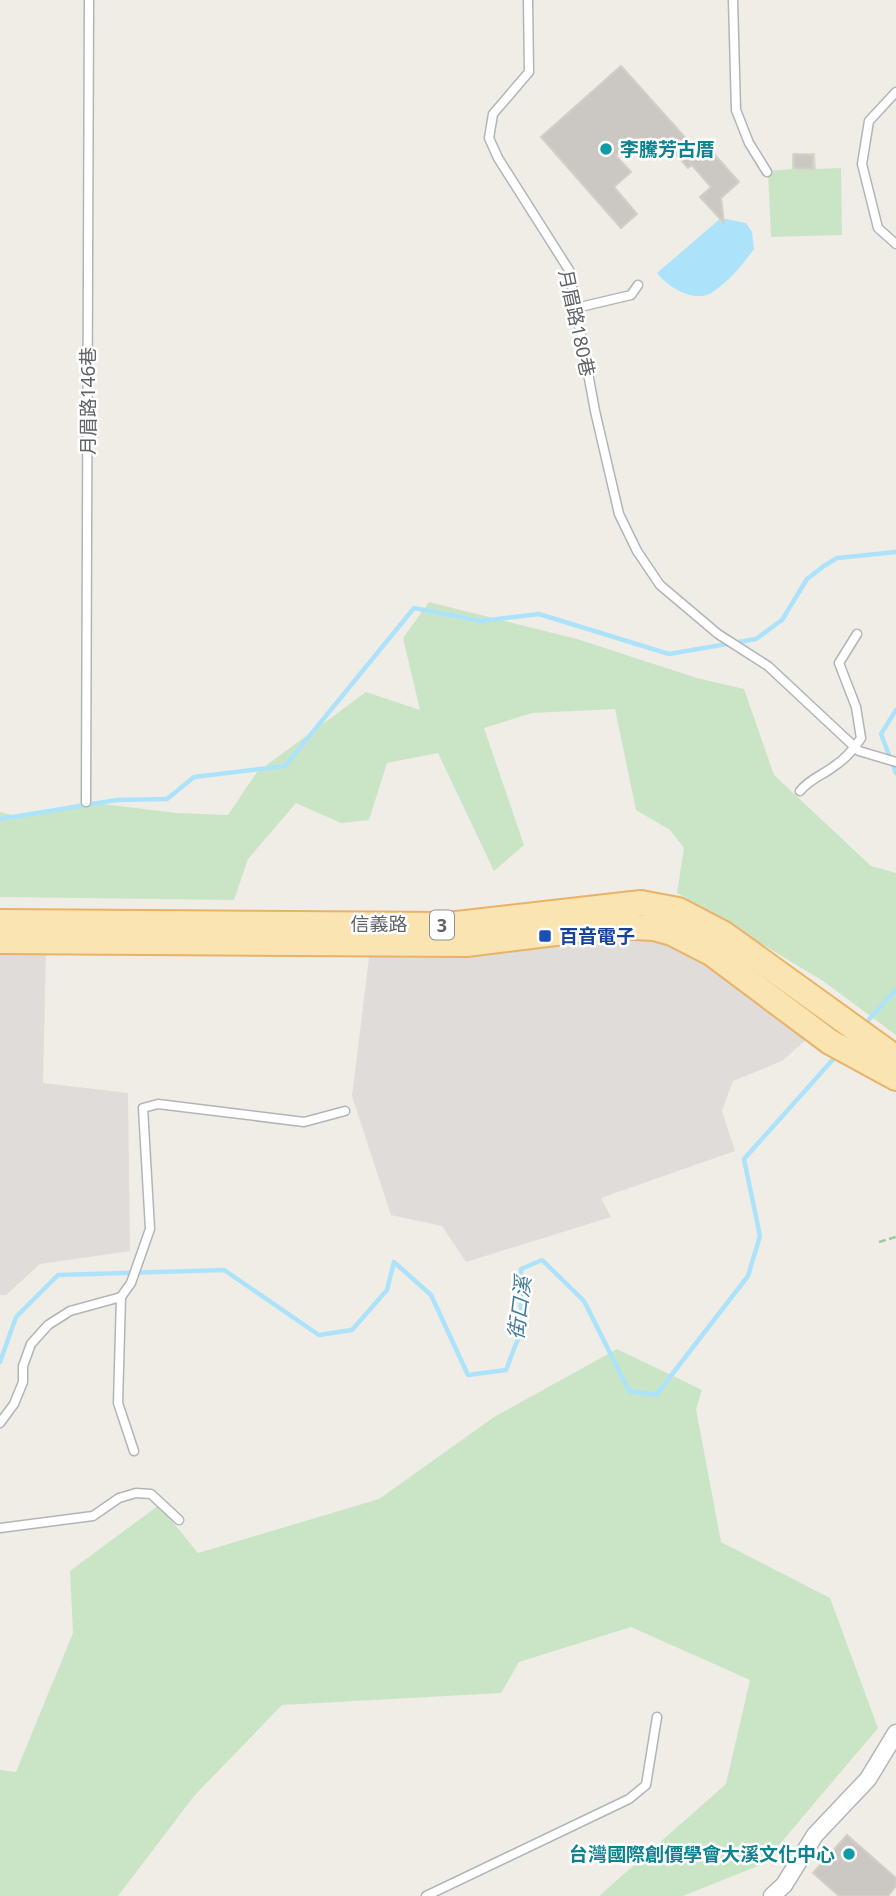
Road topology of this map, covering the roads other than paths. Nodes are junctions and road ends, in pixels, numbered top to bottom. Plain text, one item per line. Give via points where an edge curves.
1 (89, 0) edge
2 (528, 0) edge
3 (733, 0) edge
4 (896, 92) edge
5 (767, 172) dead end
6 (896, 244) edge
7 (638, 285) dead end
8 (576, 308) junction
9 (857, 634) dead end
10 (855, 747) junction
11 (896, 762) edge
12 (800, 791) dead end
13 (86, 802) dead end
14 (0, 922) edge
15 (470, 933) junction
16 (0, 941) edge
17 (894, 1070) edge
18 (345, 1111) dead end
19 (121, 1297) junction
20 (0, 1423) edge
21 (134, 1451) dead end
22 (179, 1520) dead end
23 (0, 1528) edge
24 (657, 1717) dead end
25 (896, 1733) edge
26 (778, 1890) edge
27 (426, 1896) edge

1 - 13 lane, 月眉路146巷
2 - 8 lane, 月眉路180巷 via 529,72 493,114 489,138 569,270
3 - 5 lane via 736,110
4 - 6 lane via 869,121 862,164 878,228
7 - 8 lane via 631,295
8 - 10 lane, 月眉路180巷 via 619,514 637,551 660,585 768,666
9 - 10 lane via 839,663 856,707 861,738
10 - 11 lane
10 - 12 lane
14 - 15 main road, 信義路 / 3 via 448,925
15 - 16 main road, 信義路 / 3
15 - 17 main road, 信義路 / 3 via 613,926 672,933 711,953 830,1042
15 - 17 main road, 信義路 / 3 via 641,903 678,910 724,934 848,1023
18 - 19 lane via 304,1122 158,1104 143,1108 150,1228 139,1264
19 - 20 lane via 70,1311 48,1325 31,1344 23,1382
19 - 21 lane via 117,1403
22 - 23 lane via 151,1494 136,1493 93,1516
24 - 27 lane via 646,1785 629,1799
25 - 26 street via 868,1779 815,1835

